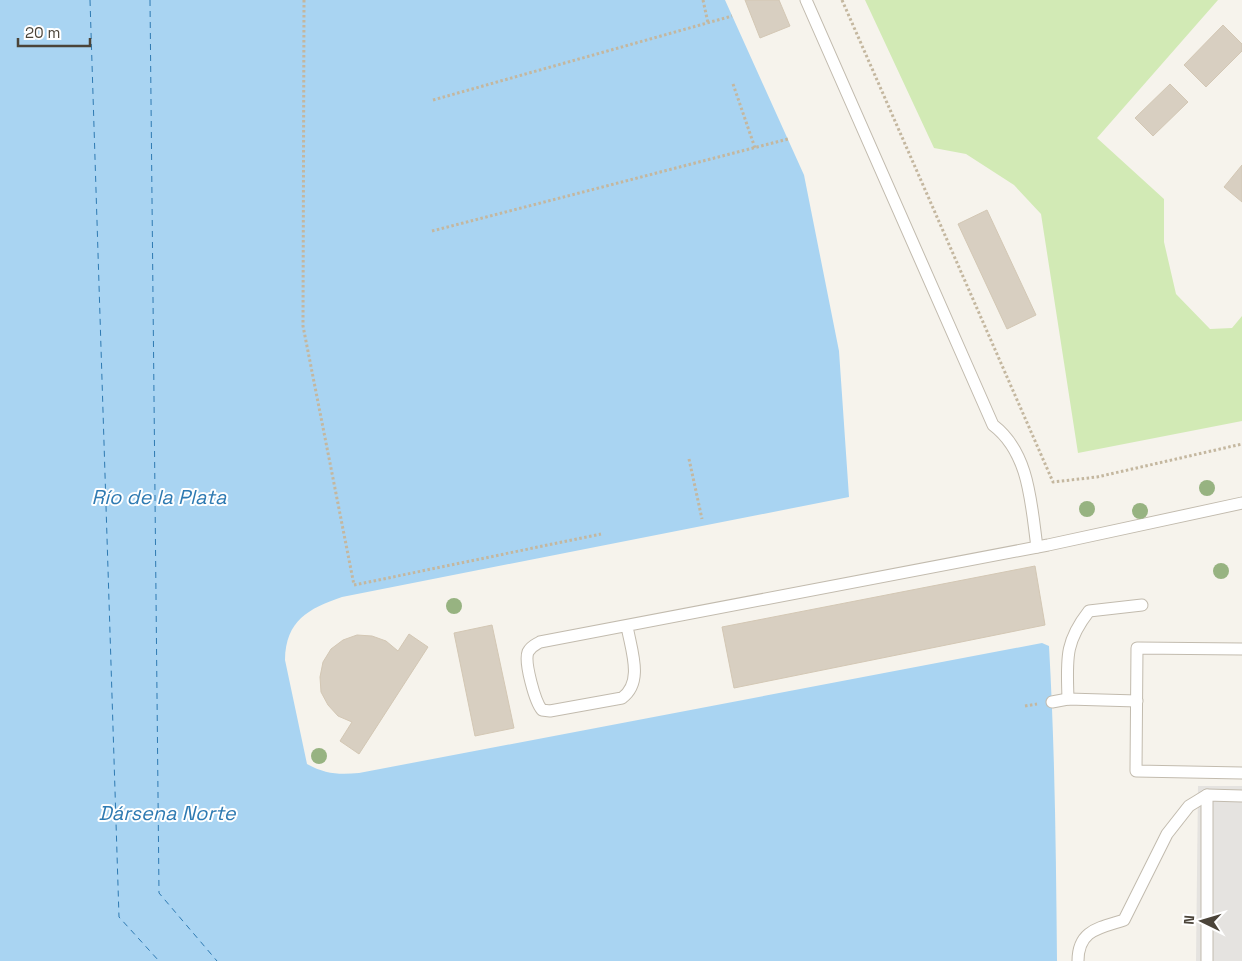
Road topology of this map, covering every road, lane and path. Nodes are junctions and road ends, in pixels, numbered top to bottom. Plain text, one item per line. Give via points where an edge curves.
1 (304, 0) edge
2 (703, 0) edge
3 (806, 0) edge
4 (842, 0) edge
5 (732, 16) dead end
6 (708, 23) junction
7 (733, 84) dead end
8 (433, 100) dead end
9 (788, 139) dead end
10 (755, 148) junction
11 (432, 231) dead end
12 (1242, 444) edge
13 (689, 460) dead end
14 (1242, 503) edge
15 (702, 519) dead end
16 (601, 534) dead end
17 (1037, 547) junction
18 (1142, 605) dead end
19 (627, 626) junction
20 (1242, 649) edge
21 (1068, 699) junction
22 (1136, 701) junction
23 (1052, 702) dead end
24 (1242, 773) edge
25 (1207, 795) junction
26 (1242, 796) edge
27 (1078, 961) edge
28 (1207, 961) edge

1 - 16 path via 302,326 354,586
2 - 6 path
3 - 17 lane via 993,425 1006,435 1028,482
4 - 12 path via 1053,482 1098,477
5 - 6 path
6 - 8 path
7 - 10 path
9 - 10 path
10 - 11 path
13 - 15 path
14 - 17 lane
17 - 19 lane
18 - 21 lane via 1090,611 1075,629 1067,652
19 - 19 lane via 635,679 631,692 622,698 542,710 535,702 527,654 532,646
20 - 22 lane via 1137,648
21 - 22 lane
21 - 23 lane
22 - 24 lane via 1136,771
25 - 26 lane
25 - 27 lane via 1189,806 1167,834 1124,920 1083,938
25 - 28 lane

